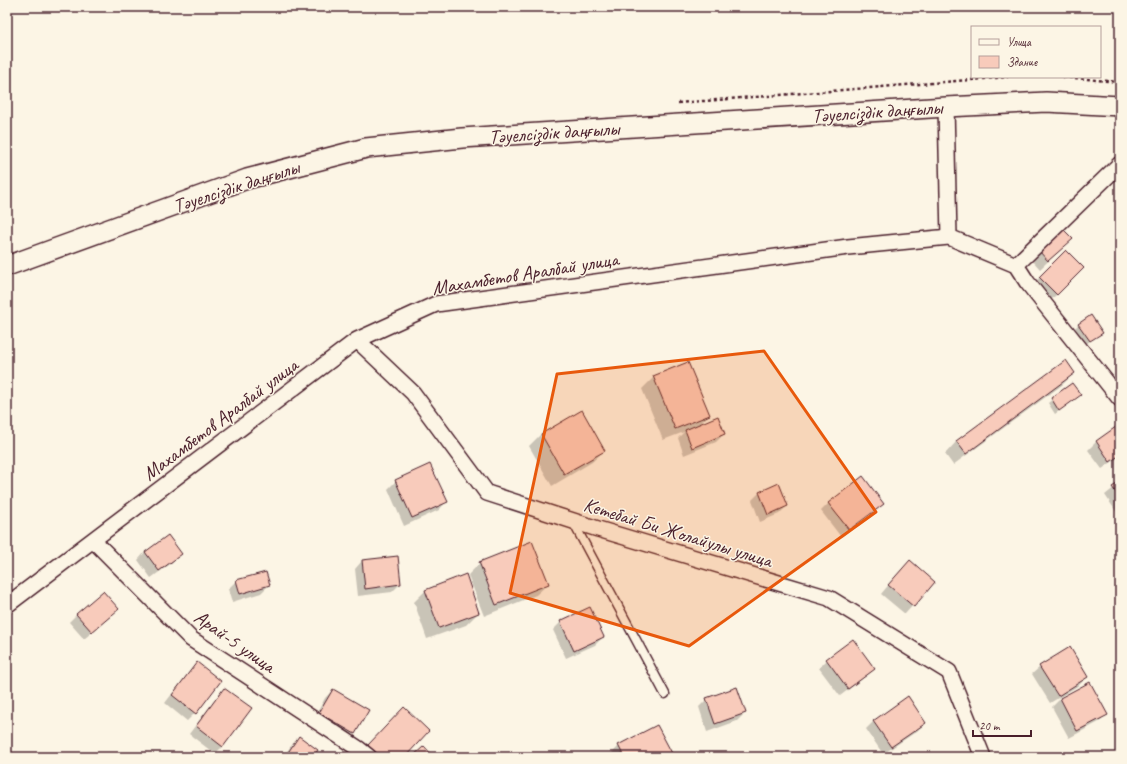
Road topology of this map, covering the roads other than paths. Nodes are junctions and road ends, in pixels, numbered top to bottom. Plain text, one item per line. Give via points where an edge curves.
1 (1120, 106) edge
2 (946, 107) junction
3 (1120, 164) edge
4 (950, 237) junction
5 (1016, 265) junction
6 (7, 266) edge
7 (357, 340) junction
8 (1120, 399) edge
9 (572, 521) junction
10 (93, 540) junction
11 (7, 605) edge
12 (665, 694) dead end
13 (369, 757) edge
14 (983, 757) edge

1 - 2 street, Тәуелсіздік даңғылы via 1046,102
2 - 4 street
2 - 6 street, Тәуелсіздік даңғылы via 462,138 366,148 247,179
3 - 5 street
4 - 5 street
4 - 7 street, Махамбетов Аралбай улица via 848,247 436,304
5 - 8 street
7 - 9 street, Кетебай Би Жолайулы улица via 413,393 488,493
7 - 10 street, Махамбетов Аралбай улица
9 - 12 lane
9 - 14 street, Кетебай Би Жолайулы улица via 829,598 949,672
10 - 11 street, Махамбетов Аралбай улица
10 - 13 street, Арай-5 улица via 191,639

